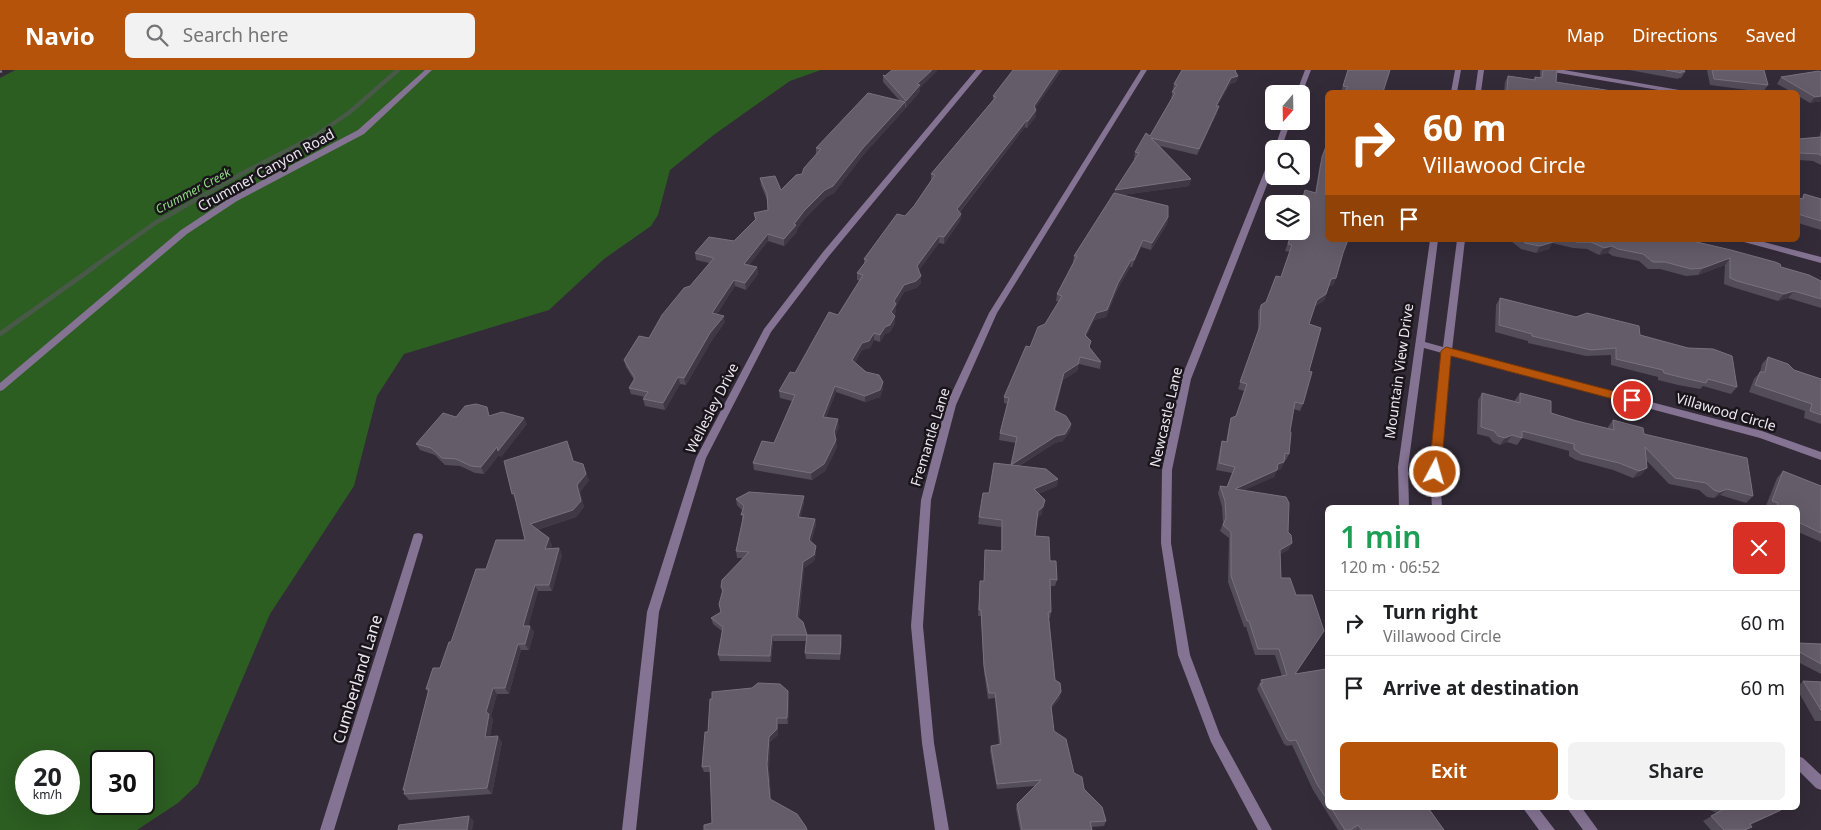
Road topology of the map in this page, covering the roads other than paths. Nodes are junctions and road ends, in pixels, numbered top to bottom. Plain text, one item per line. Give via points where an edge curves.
1 (429, 70) edge
2 (980, 70) edge
3 (1144, 70) edge
4 (1308, 70) edge
5 (1458, 70) edge
6 (1481, 70) edge
7 (1553, 70) edge
8 (1302, 85) edge
9 (1454, 90) edge
10 (1478, 90) edge
11 (1668, 90) edge
12 (1265, 180) edge
13 (1434, 242) edge
14 (1461, 242) edge
15 (1754, 242) edge
16 (1821, 260) edge
17 (1419, 344) junction
18 (1446, 351) junction
19 (0, 388) edge
20 (1821, 456) edge
21 (1404, 505) edge
22 (1437, 505) edge
23 (418, 537) dead end
24 (1800, 764) edge
25 (1821, 784) edge
26 (1532, 810) edge
27 (1576, 810) edge
28 (327, 830) edge
29 (628, 830) edge
30 (942, 830) edge
31 (1265, 830) edge
32 (1548, 830) edge
33 (1592, 830) edge

1 - 19 street, Crummer Canyon Road via 403,90 361,132 234,199 184,232
2 - 29 street, Wellesley Drive via 826,254 767,331 701,458 653,612
3 - 30 street, Fremantle Lane via 993,313 951,405 926,500 917,626 928,743
4 - 8 street
5 - 9 street
6 - 10 street
7 - 11 street
12 - 31 street, Newcastle Lane via 1186,380 1167,479 1166,543 1184,655 1215,738
13 - 17 street, Mountain View Drive
14 - 18 street
15 - 16 street
17 - 18 street, Villawood Circle
17 - 21 street, Mountain View Drive via 1403,467
18 - 20 street, Villawood Circle via 1762,435
18 - 22 street via 1435,472
23 - 28 street, Cumberland Lane
24 - 25 street
26 - 32 street
27 - 33 street

